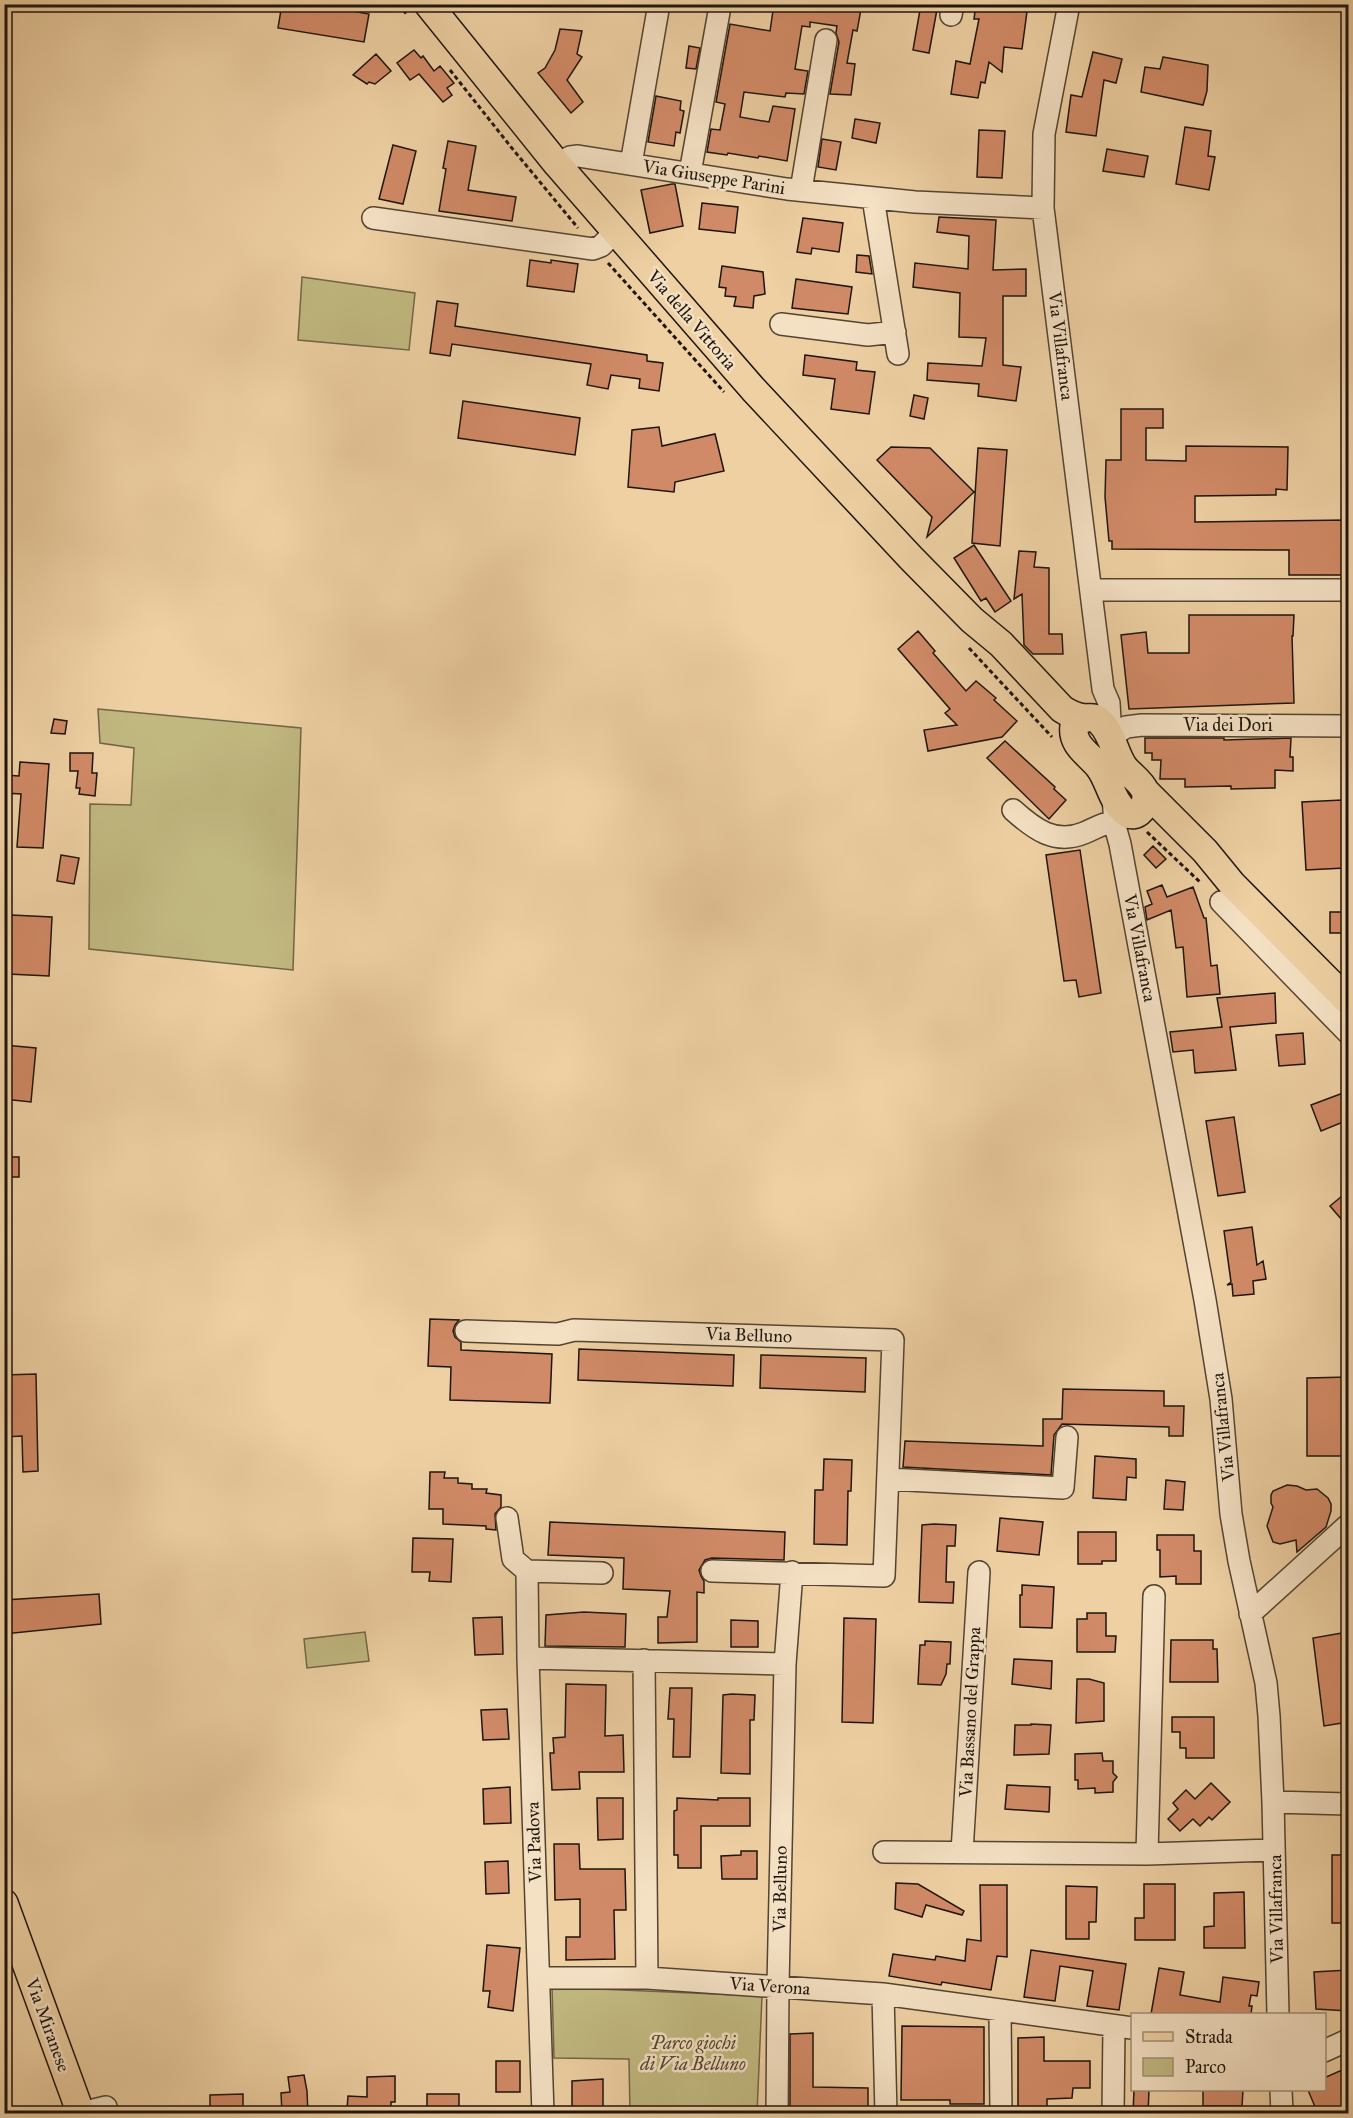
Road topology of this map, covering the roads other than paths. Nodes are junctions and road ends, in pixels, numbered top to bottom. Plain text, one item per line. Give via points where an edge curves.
1 (429, 4) edge
2 (659, 4) edge
3 (1068, 4) edge
4 (719, 12) dead end
5 (826, 40) dead end
6 (557, 164) junction
7 (631, 164) junction
8 (690, 173) junction
9 (801, 190) junction
10 (873, 198) junction
11 (1043, 208) junction
12 (373, 218) dead end
13 (615, 232) junction
14 (781, 324) dead end
15 (895, 332) junction
16 (898, 354) dead end
17 (1092, 590) junction
18 (1348, 590) edge
19 (1103, 688) junction
20 (1348, 726) edge
21 (1075, 728) junction
22 (1111, 737) junction
23 (1129, 807) junction
24 (1013, 810) dead end
25 (1226, 893) junction
26 (1348, 1001) edge
27 (1348, 1033) edge
28 (466, 1331) dead end
29 (1067, 1437) dead end
30 (888, 1479) junction
31 (507, 1518) dead end
32 (1348, 1525) edge
33 (527, 1571) junction
34 (712, 1571) dead end
35 (792, 1572) junction
36 (979, 1572) dead end
37 (602, 1573) dead end
38 (1154, 1596) dead end
39 (1250, 1614) junction
40 (528, 1658) junction
41 (644, 1660) junction
42 (785, 1665) junction
43 (1273, 1802) junction
44 (1348, 1804) edge
45 (1274, 1850) junction
46 (884, 1852) dead end
47 (962, 1852) junction
48 (1147, 1854) junction
49 (4, 1903) edge
50 (540, 1978) junction
51 (647, 1978) junction
52 (778, 1986) junction
53 (883, 1994) junction
54 (1000, 2011) junction
55 (1278, 2013) edge
56 (1123, 2027) edge
57 (1348, 2040) edge
58 (1326, 2050) edge
59 (1281, 2091) edge
60 (81, 2113) edge
61 (108, 2114) edge
62 (543, 2114) edge
63 (777, 2114) edge
64 (886, 2114) edge
65 (1001, 2114) edge
66 (1113, 2114) edge
67 (1282, 2114) edge

1 - 6 main road, Via della Vittoria
2 - 7 street
3 - 11 street, Via Villafranca via 1044,134
4 - 8 street
5 - 9 street
6 - 7 street, Via Giuseppe Parini via 578,156
6 - 13 main road, Via della Vittoria
7 - 8 street, Via Giuseppe Parini
8 - 9 street, Via Giuseppe Parini
9 - 10 street, Via Giuseppe Parini
10 - 11 street, Via Giuseppe Parini
10 - 15 street
11 - 17 street, Via Villafranca
12 - 13 street via 593,249
13 - 21 main road, Via della Vittoria via 753,390 972,620 1039,706 1064,732
14 - 15 street via 868,335
15 - 16 street
17 - 18 street
17 - 19 street, Via Villafranca
19 - 21 street
19 - 22 street, Via Villafranca via 1109,703
20 - 22 street, Via dei Dori via 1142,725 1126,727
21 - 22 main road, Via della Vittoria via 1094,717
21 - 23 main road, Via della Vittoria
22 - 23 main road, Via della Vittoria via 1122,765
23 - 24 street via 1083,833 1062,838 1045,835
23 - 25 main road, Via della Vittoria via 1157,821
23 - 39 street, Via Villafranca via 1120,844 1214,1353 1231,1514
25 - 26 main road, Via della Vittoria
25 - 27 street
28 - 30 street, Via Belluno via 558,1334 574,1330 893,1340
29 - 30 street via 1063,1488
30 - 35 street, Via Belluno via 884,1575
31 - 33 street via 513,1559
32 - 39 street
33 - 37 street
33 - 40 street, Via Padova
34 - 35 street
35 - 42 street, Via Belluno
36 - 47 street, Via Bassano del Grappa
38 - 48 street
39 - 43 street, Via Villafranca via 1267,1694
40 - 41 street
40 - 50 street, Via Padova
41 - 42 street
41 - 51 street
42 - 52 street, Via Belluno
43 - 44 street
43 - 45 street, Via Villafranca
45 - 48 street
45 - 55 street, Via Villafranca
46 - 47 street
47 - 48 street
49 - 60 main road, Via Miranese
50 - 51 street, Via Verona
50 - 62 street, Via Padova
51 - 52 street, Via Verona
52 - 53 street, Via Verona
52 - 63 street, Via Belluno
53 - 54 street, Via Verona
53 - 64 street
54 - 56 street, Via Verona
54 - 65 street
56 - 66 street
57 - 58 street
59 - 67 street
60 - 61 street via 106,2107

